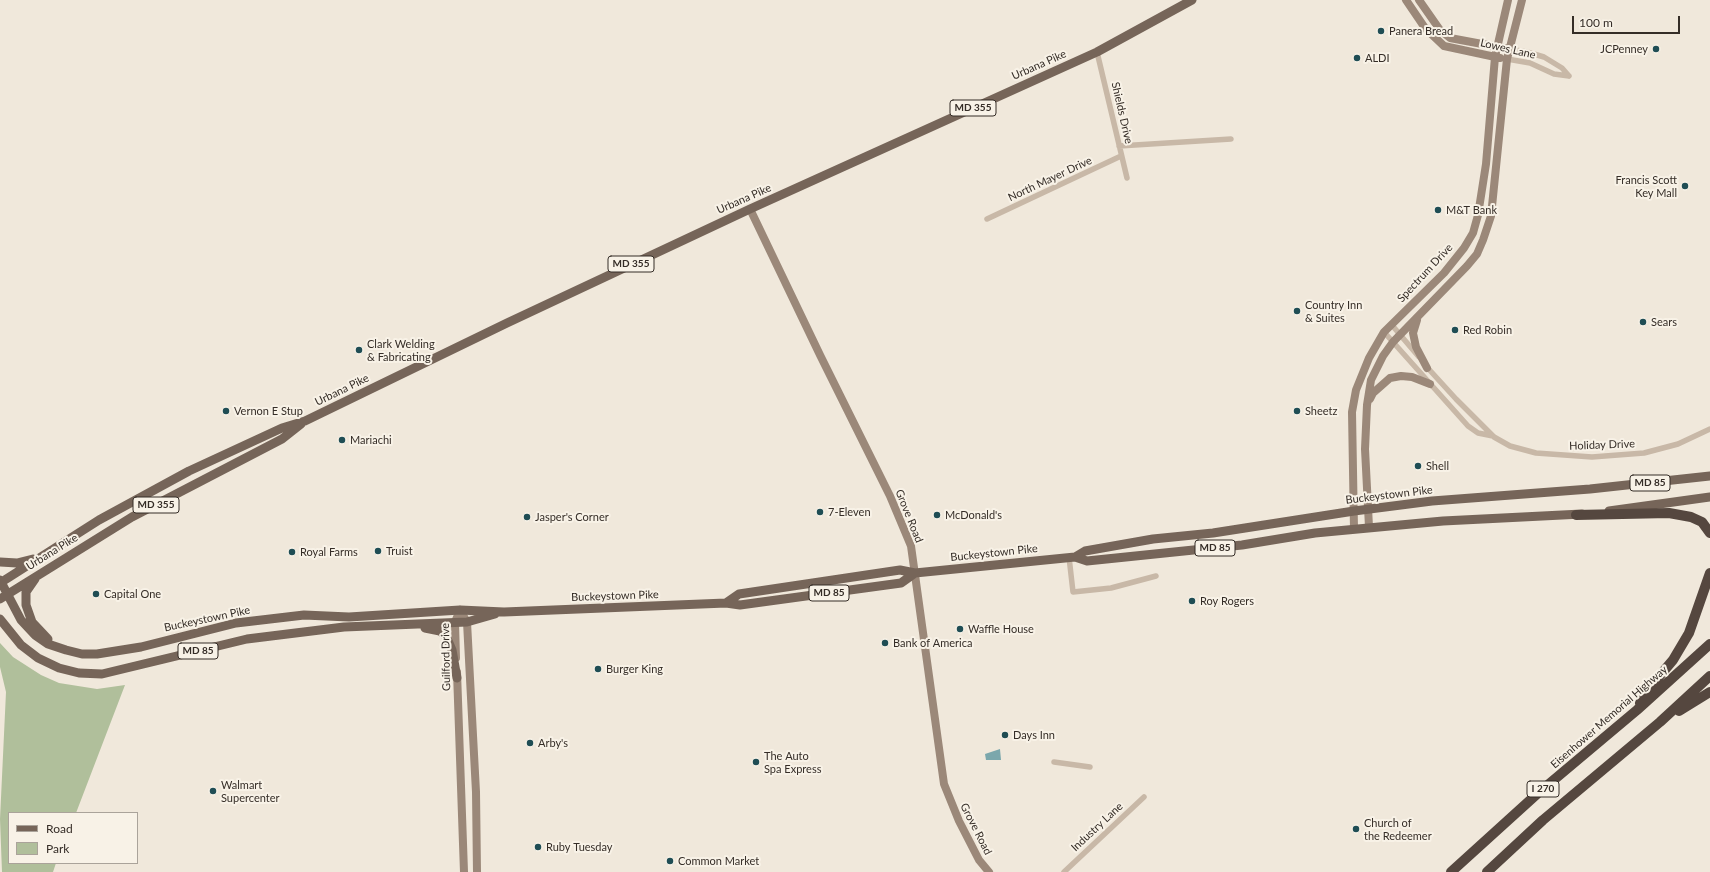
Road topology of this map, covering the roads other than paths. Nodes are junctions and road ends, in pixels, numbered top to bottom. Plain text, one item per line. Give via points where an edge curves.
1 (1192, 0) edge
2 (1406, 0) edge
3 (1419, 0) edge
4 (1508, 0) edge
5 (1522, 0) edge
6 (1497, 47) junction
7 (1509, 49) junction
8 (1097, 52) junction
9 (1495, 57) junction
10 (1507, 59) junction
11 (1232, 139) dead end
12 (1119, 146) junction
13 (1122, 156) junction
14 (1127, 178) dead end
15 (750, 209) junction
16 (987, 219) dead end
17 (1419, 316) junction
18 (1391, 324) junction
19 (1384, 332) junction
20 (1400, 336) junction
21 (1393, 342) junction
22 (1427, 368) junction
23 (1430, 384) junction
24 (1367, 405) junction
25 (305, 421) junction
26 (1710, 429) edge
27 (1494, 437) junction
28 (1710, 476) edge
29 (1710, 497) edge
30 (1368, 509) junction
31 (1354, 511) junction
32 (1576, 515) junction
33 (1369, 527) junction
34 (1354, 529) junction
35 (1710, 533) edge
36 (42, 556) junction
37 (1072, 557) junction
38 (0, 562) edge
39 (1710, 573) edge
40 (39, 574) junction
41 (915, 574) junction
42 (1156, 576) dead end
43 (0, 582) edge
44 (8, 594) junction
45 (0, 600) edge
46 (460, 610) junction
47 (504, 612) junction
48 (0, 619) edge
49 (455, 622) junction
50 (467, 622) junction
51 (398, 625) junction
52 (0, 627) edge
53 (12, 634) junction
54 (1710, 644) edge
55 (66, 650) junction
56 (1710, 676) edge
57 (457, 678) junction
58 (1710, 692) edge
59 (1637, 710) junction
60 (1660, 722) junction
61 (1054, 762) dead end
62 (1090, 767) dead end
63 (1144, 797) dead end
64 (464, 872) edge
65 (478, 872) edge
66 (989, 872) edge
67 (1064, 872) edge
68 (1451, 872) edge
69 (1487, 872) edge

1 - 8 main road, Urbana Pike / MD 355
2 - 9 main road, Lowes Lane via 1425,28 1444,46
3 - 6 main road, Lowes Lane via 1440,30 1450,38
4 - 6 main road, Spectrum Drive
5 - 7 main road
6 - 7 main road, Lowes Lane
6 - 9 main road, Spectrum Drive
7 - 10 main road
7 - 10 street, Lowes Lane via 1544,57 1562,68 1569,76 1554,74 1530,63
8 - 12 street, Shields Drive
8 - 15 main road, Urbana Pike / MD 355
9 - 10 main road, Lowes Lane
9 - 18 main road, Spectrum Drive via 1486,164 1473,233 1444,273
10 - 17 main road via 1491,216 1484,240 1467,266
11 - 12 street
12 - 13 street, Shields Drive
13 - 14 street, Shields Drive
13 - 16 street, North Mayer Drive
15 - 25 main road, Urbana Pike / MD 355
15 - 41 main road, Grove Road via 892,502 911,546
17 - 20 main road
17 - 22 main road via 1413,334 1416,347
18 - 19 main road, Spectrum Drive
18 - 20 street, Holiday Drive
19 - 21 street, Holiday Drive
19 - 31 main road, Spectrum Drive via 1369,358 1356,390 1352,412
20 - 21 main road
20 - 22 street, Holiday Drive
21 - 23 street, Holiday Drive
21 - 24 main road via 1371,380
22 - 27 street, Holiday Drive
23 - 24 main road via 1412,377 1390,378 1373,393
23 - 27 street, Holiday Drive via 1468,426 1478,433
24 - 30 main road
25 - 36 main road, Urbana Pike / MD 355 via 282,428 189,471 99,520
25 - 40 main road, Urbana Pike / MD 355 via 282,439 132,517
26 - 27 street, Holiday Drive via 1664,449 1592,458 1536,453 1510,446
28 - 30 main road, Buckeystown Pike / MD 85
29 - 32 main road, Buckeystown Pike / MD 85
30 - 31 main road, Buckeystown Pike / MD 85
30 - 33 main road
31 - 34 main road, Spectrum Drive
31 - 37 main road, Buckeystown Pike / MD 85 via 1213,533 1153,539 1085,551
32 - 33 main road, Buckeystown Pike / MD 85
32 - 35 highway via 1670,513 1702,522
33 - 34 main road, Buckeystown Pike / MD 85
34 - 37 main road, Buckeystown Pike / MD 85 via 1235,546 1087,560
36 - 38 main road via 17,563
36 - 43 main road, Urbana Pike / MD 355
37 - 41 main road, Buckeystown Pike / MD 85
37 - 42 street via 1073,592 1111,588
39 - 59 highway via 1689,633 1673,660 1646,692
40 - 44 main road, Urbana Pike / MD 355
40 - 55 main road via 26,592 26,605 32,622 48,640
41 - 47 main road, Buckeystown Pike / MD 85 via 900,570 739,594 726,603
41 - 66 main road, Grove Road via 944,784 978,860
43 - 44 main road, Buckeystown Pike / MD 85
44 - 45 main road, Urbana Pike / MD 355
44 - 55 main road, Buckeystown Pike / MD 85 via 21,620 35,635 48,644
46 - 47 main road, Buckeystown Pike / MD 85
46 - 49 main road, Guilford Drive
46 - 50 main road, Guilford Drive
46 - 55 main road, Buckeystown Pike / MD 85 via 349,617 304,615 236,623 116,652 82,654
47 - 50 main road, Buckeystown Pike / MD 85
48 - 53 main road, Buckeystown Pike / MD 85
49 - 50 main road, Buckeystown Pike / MD 85
49 - 51 main road, Buckeystown Pike / MD 85
49 - 57 main road, Guilford Drive
50 - 65 main road, Guilford Drive
51 - 53 main road, Buckeystown Pike / MD 85 via 344,627 247,639 102,674 79,673 58,668 38,658
51 - 57 main road via 434,628 446,636 452,650
52 - 53 main road
54 - 59 highway, Eisenhower Memorial Highway / I 270
56 - 60 highway, I 270
57 - 64 main road, Guilford Drive
58 - 60 highway
59 - 68 highway, Eisenhower Memorial Highway / I 270 via 1537,794
60 - 69 highway, I 270 via 1543,820
61 - 62 street
63 - 67 street, Industry Lane

